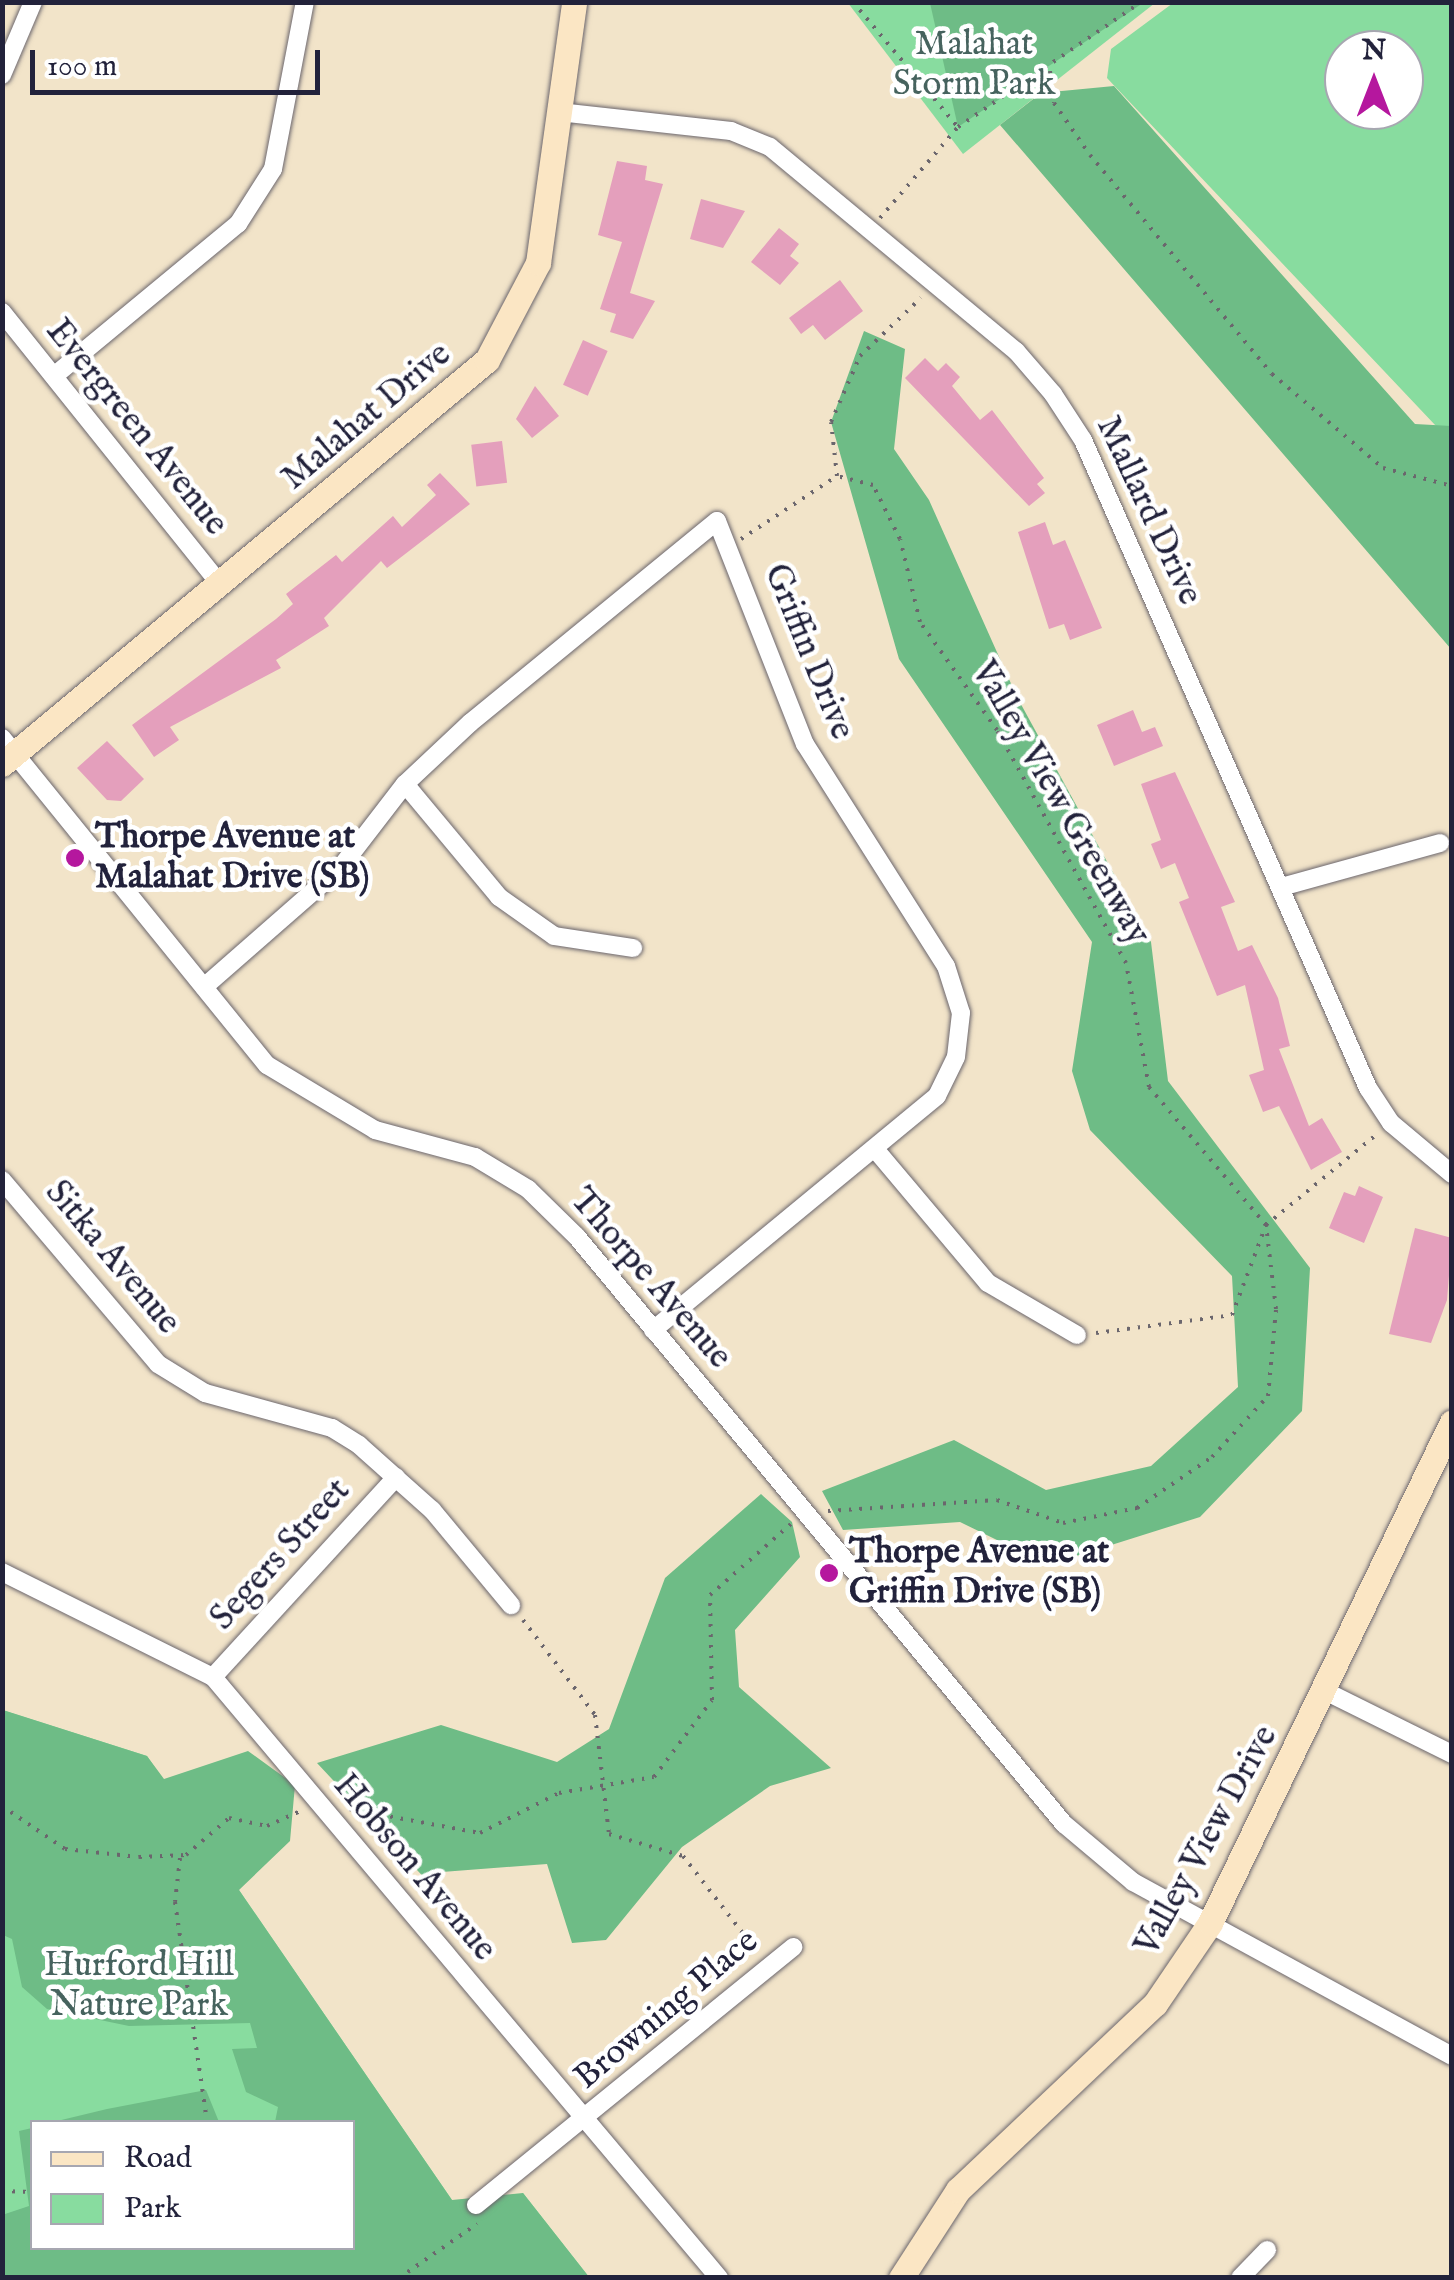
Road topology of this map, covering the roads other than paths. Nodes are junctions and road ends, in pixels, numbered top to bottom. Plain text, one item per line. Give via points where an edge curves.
1 (33, 2) edge
2 (305, 2) edge
3 (574, 2) edge
4 (2, 75) edge
5 (559, 112) junction
6 (2, 312) edge
7 (54, 376) junction
8 (220, 584) junction
9 (7, 752) edge
10 (404, 784) junction
11 (1440, 844) dead end
12 (1285, 886) junction
13 (632, 948) dead end
14 (204, 987) junction
15 (875, 1149) junction
16 (1452, 1174) edge
17 (2, 1180) edge
18 (653, 1330) junction
19 (1077, 1335) road end
20 (1452, 1422) edge
21 (396, 1477) junction
22 (2, 1572) edge
23 (511, 1604) road end
24 (213, 1677) junction
25 (1326, 1692) junction
26 (1452, 1754) edge
27 (1210, 1923) junction
28 (793, 1947) dead end
29 (1452, 2056) edge
30 (582, 2122) junction
31 (476, 2205) road end
32 (1267, 2250) dead end
33 (719, 2278) edge
34 (901, 2278) edge
35 (1240, 2278) edge

1 - 4 street
2 - 7 street via 274,169 238,224
3 - 5 street, Malahat Drive
5 - 8 street, Malahat Drive via 538,264 488,360
5 - 12 street, Mallard Drive via 731,131 770,147 1016,351 1082,440
6 - 7 street, Evergreen Avenue
7 - 8 street, Evergreen Avenue
8 - 9 street, Malahat Drive
9 - 14 street, Thorpe Avenue
10 - 13 street via 499,897 554,936
10 - 14 street, Griffin Drive via 341,867
10 - 15 street, Griffin Drive via 717,521 805,744 946,966 961,1013 956,1057 937,1096
11 - 12 street
12 - 16 street, Mallard Drive via 1391,1123
14 - 18 street, Thorpe Avenue via 268,1066 318,1102 475,1157 528,1190
15 - 18 street, Griffin Drive
15 - 19 street via 988,1283
17 - 21 street, Sitka Avenue via 158,1364 206,1393 332,1428
18 - 27 street, Thorpe Avenue via 1064,1824 1133,1882
20 - 25 street, Valley View Drive
21 - 23 street, Sitka Avenue
21 - 24 street, Segers Street
22 - 24 street, Hobson Avenue
24 - 30 street, Hobson Avenue
25 - 26 street
25 - 27 street, Valley View Drive
27 - 29 street
27 - 34 street, Valley View Drive via 1155,2004 958,2190
28 - 30 street, Browning Place
30 - 31 street, Browning Place
30 - 33 street, Hobson Avenue
32 - 35 street

